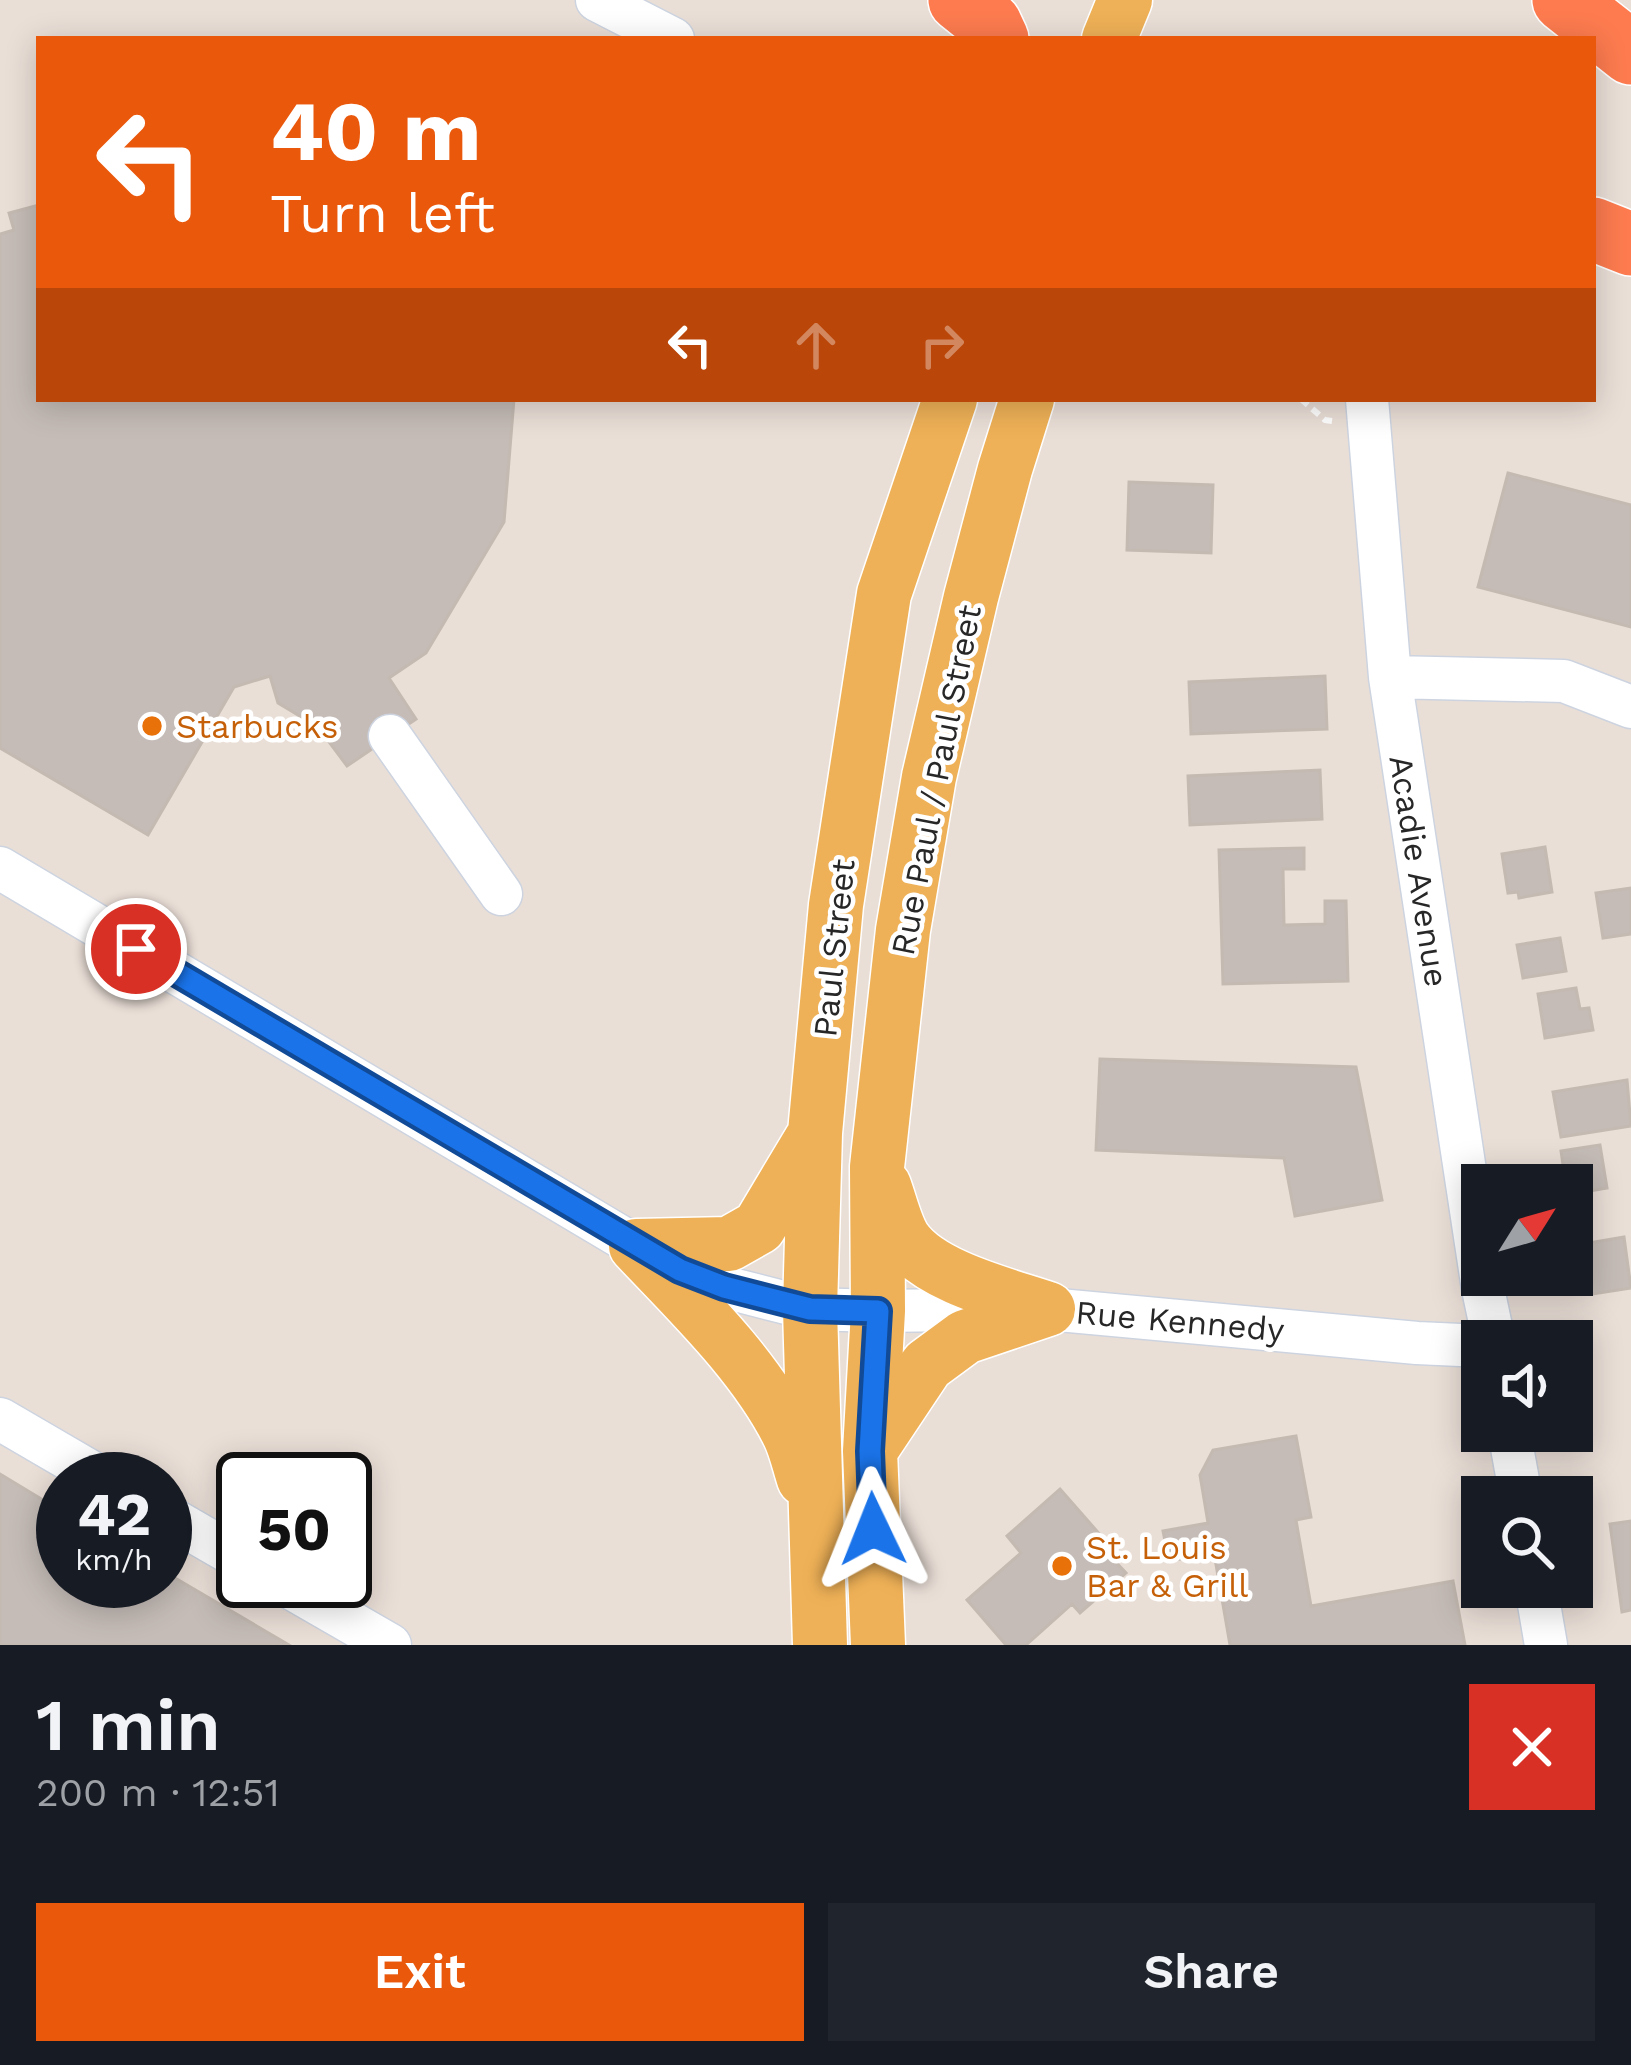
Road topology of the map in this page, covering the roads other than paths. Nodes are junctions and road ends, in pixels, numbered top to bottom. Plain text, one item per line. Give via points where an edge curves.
1 (597, 0) edge
2 (960, 0) edge
3 (1125, 0) edge
4 (1564, 0) edge
5 (667, 36) edge
6 (996, 36) edge
7 (1110, 36) edge
8 (1631, 53) edge
9 (1596, 231) edge
10 (1631, 244) edge
11 (949, 402) edge
12 (1026, 402) edge
13 (1367, 402) edge
14 (1390, 676) junction
15 (1631, 707) edge
16 (390, 736) dead end
17 (0, 868) edge
18 (501, 894) dead end
19 (815, 1133) junction
20 (877, 1167) junction
21 (636, 1246) junction
22 (810, 1309) junction
23 (1048, 1309) junction
24 (878, 1311) junction
25 (1490, 1320) edge
26 (1461, 1345) edge
27 (0, 1419) edge
28 (870, 1451) junction
29 (57, 1452) edge
30 (814, 1510) junction
31 (326, 1608) edge
32 (1540, 1608) edge
33 (390, 1645) edge
34 (820, 1645) edge
35 (878, 1645) edge
36 (1546, 1645) edge

1 - 5 street
2 - 6 highway
3 - 7 main road
4 - 8 highway
9 - 10 highway
11 - 19 main road, Paul Street via 884,594 836,905
12 - 20 main road, Rue Paul / Paul Street via 929,778
13 - 14 street, Acadie Avenue
14 - 15 street via 1564,681
14 - 25 street, Acadie Avenue
16 - 18 street
17 - 21 street, Rue Kennedy
19 - 21 main road via 759,1227 729,1244
19 - 22 main road, Paul Street
20 - 23 main road via 904,1240 932,1264
20 - 24 main road
21 - 22 street, Rue Kennedy via 724,1287
21 - 30 main road via 753,1378 790,1435
22 - 24 street, Rue Kennedy
22 - 30 main road, Paul Street
23 - 24 street, Rue Kennedy
23 - 26 street, Rue Kennedy
23 - 28 main road via 965,1337 927,1366
24 - 28 main road
27 - 29 street
28 - 35 main road
30 - 34 main road
31 - 33 street
32 - 36 street

